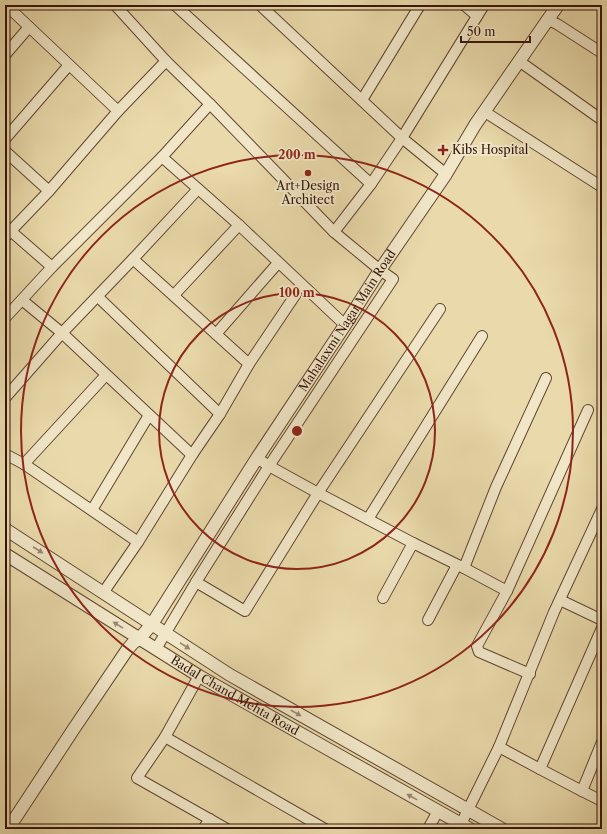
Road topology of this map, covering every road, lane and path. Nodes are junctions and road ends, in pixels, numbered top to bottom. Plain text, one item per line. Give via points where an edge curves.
1 (6, 5) edge
2 (116, 5) edge
3 (174, 5) edge
4 (420, 5) edge
5 (464, 5) edge
6 (484, 5) edge
7 (558, 5) edge
8 (262, 6) edge
9 (476, 16) junction
10 (548, 20) junction
11 (29, 27) junction
12 (602, 53) edge
13 (5, 55) edge
14 (166, 61) junction
15 (519, 61) junction
16 (69, 65) junction
17 (362, 100) junction
18 (210, 104) junction
19 (118, 111) junction
20 (485, 112) junction
21 (602, 120) edge
22 (402, 138) junction
23 (5, 139) edge
24 (5, 151) edge
25 (162, 157) junction
26 (446, 174) junction
27 (372, 184) junction
28 (602, 188) edge
29 (198, 189) junction
30 (49, 191) junction
31 (239, 225) junction
32 (7, 231) edge
33 (334, 232) junction
34 (133, 259) junction
35 (278, 263) junction
36 (52, 267) junction
37 (380, 270) junction
38 (302, 285) junction
39 (174, 295) junction
40 (98, 297) junction
41 (22, 300) junction
42 (440, 309) dead end
43 (5, 318) edge
44 (345, 325) junction
45 (62, 333) junction
46 (216, 334) junction
47 (482, 336) dead end
48 (249, 364) junction
49 (106, 375) junction
50 (546, 378) dead end
51 (5, 398) edge
52 (588, 410) dead end
53 (220, 414) junction
54 (149, 415) junction
55 (5, 454) edge
56 (192, 455) junction
57 (257, 458) junction
58 (24, 464) junction
59 (269, 466) junction
60 (318, 493) junction
61 (602, 509) edge
62 (92, 510) junction
63 (368, 519) junction
64 (5, 529) edge
65 (138, 542) junction
66 (413, 543) junction
67 (5, 554) edge
68 (461, 567) junction
69 (196, 582) junction
70 (507, 591) junction
71 (103, 593) junction
72 (384, 598) dead end
73 (560, 600) junction
74 (428, 620) dead end
75 (602, 620) edge
76 (152, 624) junction
77 (602, 628) edge
78 (166, 633) junction
79 (140, 638) junction
80 (156, 649) junction
81 (530, 674) junction
82 (199, 676) junction
83 (165, 737) junction
84 (602, 742) edge
85 (499, 747) junction
86 (540, 769) junction
87 (582, 791) junction
88 (602, 801) edge
89 (468, 810) junction
90 (438, 811) junction
91 (210, 819) junction
92 (466, 827) edge
93 (8, 829) edge
94 (203, 829) edge
95 (226, 829) edge
96 (325, 829) edge
97 (428, 829) edge
98 (502, 829) edge

1 - 11 street
2 - 14 street
3 - 27 street
4 - 17 street
5 - 9 street
6 - 9 street
7 - 10 street, Mahalaxmi Nagar Main Road
8 - 17 street
9 - 22 street
10 - 12 street
10 - 15 street, Mahalaxmi Nagar Main Road
11 - 13 street
11 - 16 street
14 - 18 street
14 - 19 street
15 - 20 street, Mahalaxmi Nagar Main Road
15 - 21 street
16 - 19 street
16 - 23 street
17 - 22 street
18 - 25 street
18 - 33 street
19 - 30 street
20 - 26 street, Mahalaxmi Nagar Main Road
20 - 28 street
22 - 26 street
22 - 27 street
24 - 30 street
25 - 29 street
25 - 36 street
26 - 37 street, Mahalaxmi Nagar Main Road
27 - 33 street
29 - 31 street
29 - 34 street
30 - 32 street
31 - 35 street
31 - 39 street
32 - 36 street
33 - 37 street
34 - 39 street
34 - 40 street
35 - 38 street
35 - 46 street
36 - 41 street
37 - 44 street, Mahalaxmi Nagar Main Road
37 - 59 street via 393,278
38 - 44 street
38 - 48 street
39 - 46 street
40 - 45 street
40 - 53 street
41 - 43 street
41 - 45 street
42 - 60 street
44 - 57 street, Mahalaxmi Nagar Main Road
45 - 49 street
45 - 51 street
46 - 48 street
47 - 63 street
48 - 53 street
49 - 54 street
49 - 58 street
50 - 68 street
52 - 70 street
53 - 56 street
54 - 56 street
54 - 62 street
55 - 58 street
56 - 65 street
57 - 59 street
57 - 76 street, Mahalaxmi Nagar Main Road
58 - 62 street
59 - 60 street
59 - 69 street
60 - 63 street
60 - 69 street via 245,611
61 - 73 street
62 - 65 street
63 - 66 street
64 -> 71 street
65 - 71 street
66 - 68 street
66 - 72 street
79 -> 67 street, Badal Chand Mehta Road
68 - 70 street
68 - 74 street
69 - 78 street
70 - 81 street via 477,646 479,652
71 - 76 street
73 - 75 street
73 - 81 street
76 - 78 street
76 - 79 street, Mahalaxmi Nagar Main Road
77 - 86 street
78 - 80 street
78 -> 89 street via 259,692
79 - 80 street, Badal Chand Mehta Road
79 - 93 street, Mahalaxmi Nagar Main Road via 127,650
80 - 82 street, Badal Chand Mehta Road
81 - 85 street
82 - 83 street
90 -> 82 street, Badal Chand Mehta Road
83 - 91 street via 137,778
83 - 96 street
84 - 87 street
85 - 86 street
85 - 89 street
86 - 87 street
87 - 88 street
89 - 92 street
89 - 98 street
90 - 92 street, Badal Chand Mehta Road
90 - 97 street
91 - 94 street
91 - 95 street

